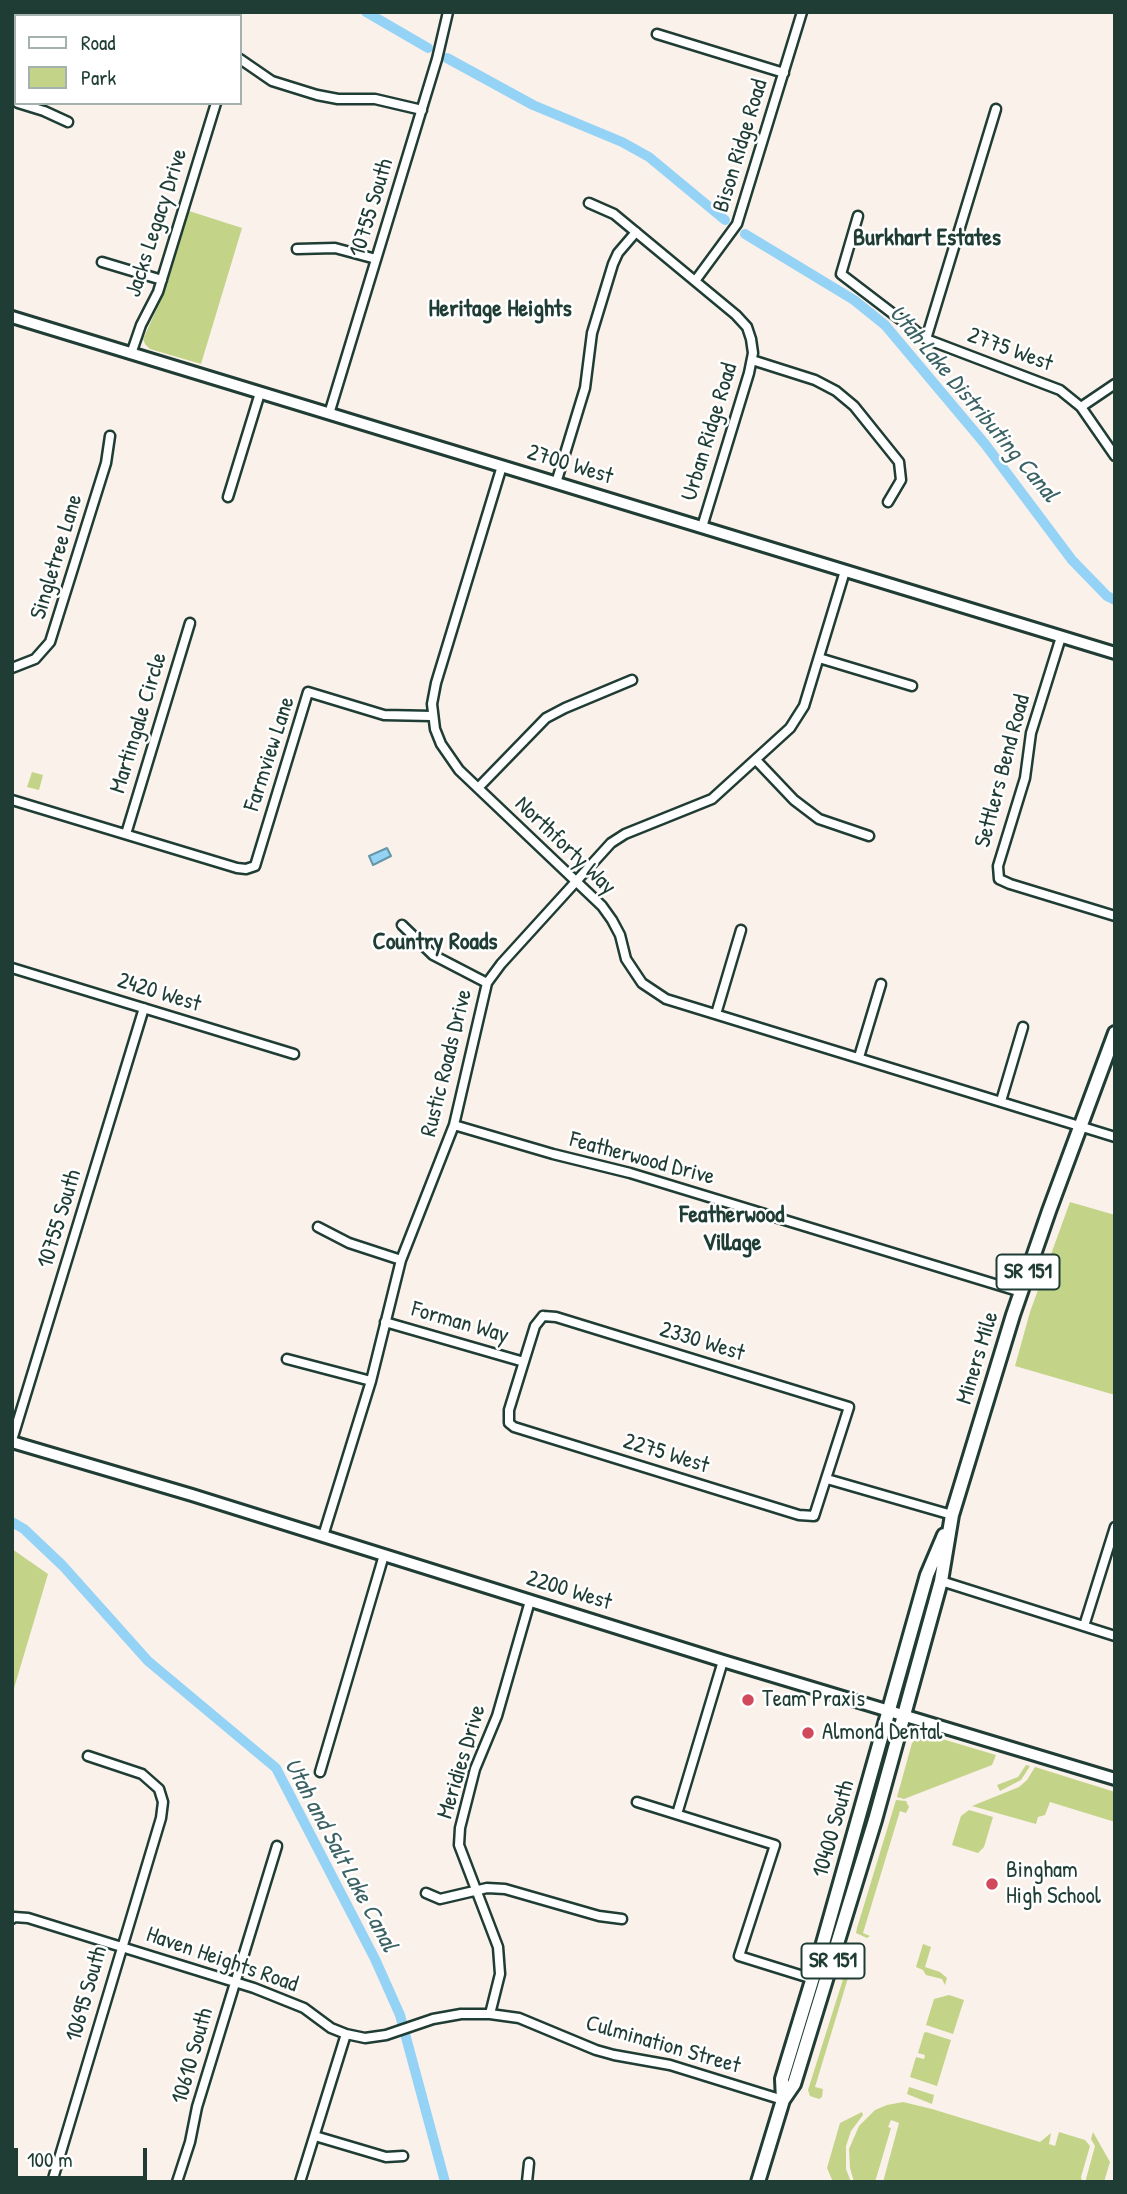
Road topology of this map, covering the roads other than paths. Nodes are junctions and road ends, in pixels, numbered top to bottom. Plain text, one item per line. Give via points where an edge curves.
1 (448, 12) edge
2 (802, 12) edge
3 (657, 34) dead end
4 (242, 63) edge
5 (784, 73) junction
6 (25, 105) edge
7 (215, 105) edge
8 (996, 109) dead end
9 (422, 110) junction
10 (68, 122) dead end
11 (589, 204) dead end
12 (859, 216) dead end
13 (636, 232) junction
14 (297, 249) dead end
15 (376, 259) junction
16 (102, 262) dead end
17 (162, 280) junction
18 (695, 281) junction
19 (12, 317) edge
20 (926, 339) junction
21 (131, 354) junction
22 (752, 360) junction
23 (1115, 384) edge
24 (260, 393) junction
25 (1081, 407) junction
26 (329, 414) junction
27 (110, 436) dead end
28 (1115, 456) edge
29 (502, 466) junction
30 (556, 483) junction
31 (228, 497) dead end
32 (888, 502) dead end
33 (702, 527) junction
34 (845, 571) junction
35 (190, 623) dead end
36 (1061, 637) junction
37 (1115, 653) edge
38 (819, 658) junction
39 (12, 668) edge
40 (632, 680) dead end
41 (912, 686) dead end
42 (432, 716) junction
43 (756, 760) junction
44 (478, 788) junction
45 (12, 800) edge
46 (125, 834) junction
47 (869, 836) dead end
48 (575, 881) junction
49 (1115, 916) edge
50 (402, 925) dead end
51 (741, 930) dead end
52 (12, 968) edge
53 (487, 983) junction
54 (881, 984) dead end
55 (144, 1008) junction
56 (716, 1014) junction
57 (1023, 1027) dead end
58 (1115, 1033) edge
59 (294, 1054) dead end
60 (859, 1057) junction
61 (1001, 1101) junction
62 (454, 1125) junction
63 (1080, 1126) junction
64 (1115, 1137) edge
65 (318, 1227) dead end
66 (401, 1260) junction
67 (1021, 1292) junction
68 (385, 1322) junction
69 (287, 1359) dead end
70 (524, 1362) junction
71 (371, 1381) junction
72 (12, 1441) edge
73 (827, 1479) junction
74 (952, 1516) junction
75 (1115, 1527) edge
76 (323, 1536) junction
77 (384, 1555) junction
78 (941, 1581) junction
79 (530, 1601) junction
80 (930, 1622) joint
81 (1084, 1626) junction
82 (1115, 1636) edge
83 (723, 1661) junction
84 (888, 1711) junction
85 (904, 1716) junction
86 (88, 1756) dead end
87 (320, 1772) dead end
88 (1115, 1779) edge
89 (637, 1802) dead end
90 (677, 1814) junction
91 (277, 1846) dead end
92 (475, 1890) junction
93 (426, 1893) dead end
94 (13, 1918) edge
95 (622, 1919) dead end
96 (121, 1947) junction
97 (813, 1979) junction
98 (235, 1982) junction
99 (490, 2014) junction
100 (346, 2035) junction
101 (783, 2100) junction
102 (315, 2136) junction
103 (403, 2156) dead end
104 (529, 2163) dead end
105 (52, 2182) edge
106 (177, 2182) edge
107 (300, 2182) edge
108 (527, 2182) edge
109 (758, 2182) edge

1 - 9 street, 10755 South
2 - 5 street, Bison Ridge Road
3 - 5 street
4 - 9 street via 272,81 317,95 385,100
5 - 18 street, Bison Ridge Road via 737,224
6 - 10 street
7 - 17 street, Jacks Legacy Drive
8 - 20 street
9 - 15 street, 10755 South
11 - 13 street, Urban Ridge Road via 610,212
12 - 20 street, 2775 West via 841,274
13 - 18 street, Urban Ridge Road
13 - 30 street via 612,264 592,333 585,388
14 - 15 street via 335,247
15 - 26 street, 10755 South
16 - 17 street
17 - 21 street, Jacks Legacy Drive
18 - 22 street, Urban Ridge Road via 744,323
19 - 21 main road, 2700 West
20 - 25 street, 2775 West via 1051,385
21 - 24 main road, 2700 West
22 - 32 street via 816,380 855,406 899,462 901,480
22 - 33 street, Urban Ridge Road
23 - 25 street
24 - 26 main road, 2700 West
24 - 31 street
25 - 28 street, 2775 West
26 - 29 main road, 2700 West
27 - 39 street, Singletree Lane via 106,463 50,642 35,659
29 - 30 main road, 2700 West
29 - 42 street, Northforty Way via 436,683
30 - 33 main road, 2700 West
33 - 34 main road, 2700 West
34 - 36 main road, 2700 West
34 - 38 street, Rustic Roads Drive
35 - 46 street, Martingale Circle
36 - 37 main road, 2700 West
36 - 49 street, Settlers Bend Road via 1031,733 1025,778 998,866 999,879
38 - 41 street
38 - 43 street, Rustic Roads Drive via 800,714
40 - 44 street via 547,718
42 - 44 street, Northforty Way via 449,758
42 - 46 street, Farmview Lane via 384,715 308,692 255,866 237,868
43 - 47 street via 819,819
43 - 48 street, Rustic Roads Drive via 712,799 611,843
44 - 48 street, Northforty Way
45 - 46 street
48 - 53 street, Rustic Roads Drive
48 - 56 street, Northforty Way via 612,920 626,959 642,984 666,999
50 - 53 street via 433,955
51 - 56 street
52 - 55 street, 2420 West
53 - 62 street, Rustic Roads Drive
54 - 60 street
55 - 59 street, 2420 West
55 - 72 street, 10755 South
56 - 60 street, Northforty Way
57 - 61 street
58 - 63 main road, Miners Mile / SR 151
60 - 61 street, Northforty Way
61 - 63 street, Northforty Way
62 - 66 street, Rustic Roads Drive
62 - 67 street, Featherwood Drive via 630,1173
63 - 64 street, Northforty Way
63 - 67 main road, Miners Mile / SR 151
65 - 66 street
66 - 68 street, Rustic Roads Drive
67 - 74 main road, Miners Mile / SR 151
68 - 70 street, Forman Way
68 - 71 street, Rustic Roads Drive
69 - 71 street
70 - 73 street, 2275 West via 509,1410 509,1423 520,1430 799,1515 814,1516
70 - 73 street, 2330 West via 543,1316 556,1317 849,1407
71 - 76 street, Rustic Roads Drive
72 - 76 main road, 2200 West
73 - 74 street
74 - 78 main road, Miners Mile / SR 151
74 - 84 main road, 10400 South / SR 151 via 927,1575
75 - 81 street
76 - 77 main road, 2200 West
77 - 79 main road, 2200 West
77 - 87 street
78 - 80 main road, Miners Mile / SR 151
78 - 81 street
79 - 83 main road, 2200 West
79 - 92 street, Meridies Drive via 460,1828 458,1845
80 - 85 main road, 10400 South / SR 151
81 - 82 street
83 - 84 main road, 2200 West
83 - 90 street
84 - 85 main road, 2200 West
84 - 97 main road, 10400 South / SR 151
85 - 88 main road, 2200 West
85 - 101 main road, 10400 South / SR 151 via 794,2084
86 - 96 street, 10695 South via 142,1774 159,1788 163,1802
89 - 90 street
90 - 97 street via 775,1844 739,1956
91 - 98 street, 10610 South
92 - 93 street via 440,1899
92 - 95 street via 505,1889
92 - 99 street, Meridies Drive via 500,1961
94 - 96 street, Haven Heights Road via 28,1918
96 - 98 street, Haven Heights Road
96 - 105 street, 10695 South
97 - 101 main road, SR 151 via 782,2079
98 - 100 street, Haven Heights Road via 304,2008
98 - 106 street, 10610 South
99 - 100 street, Culmination Street via 433,2019 365,2038
99 - 101 street, Culmination Street via 529,2021 614,2055 670,2065
100 - 102 street
101 - 109 main road, SR 151
102 - 103 street via 386,2157
102 - 107 street
104 - 108 street

